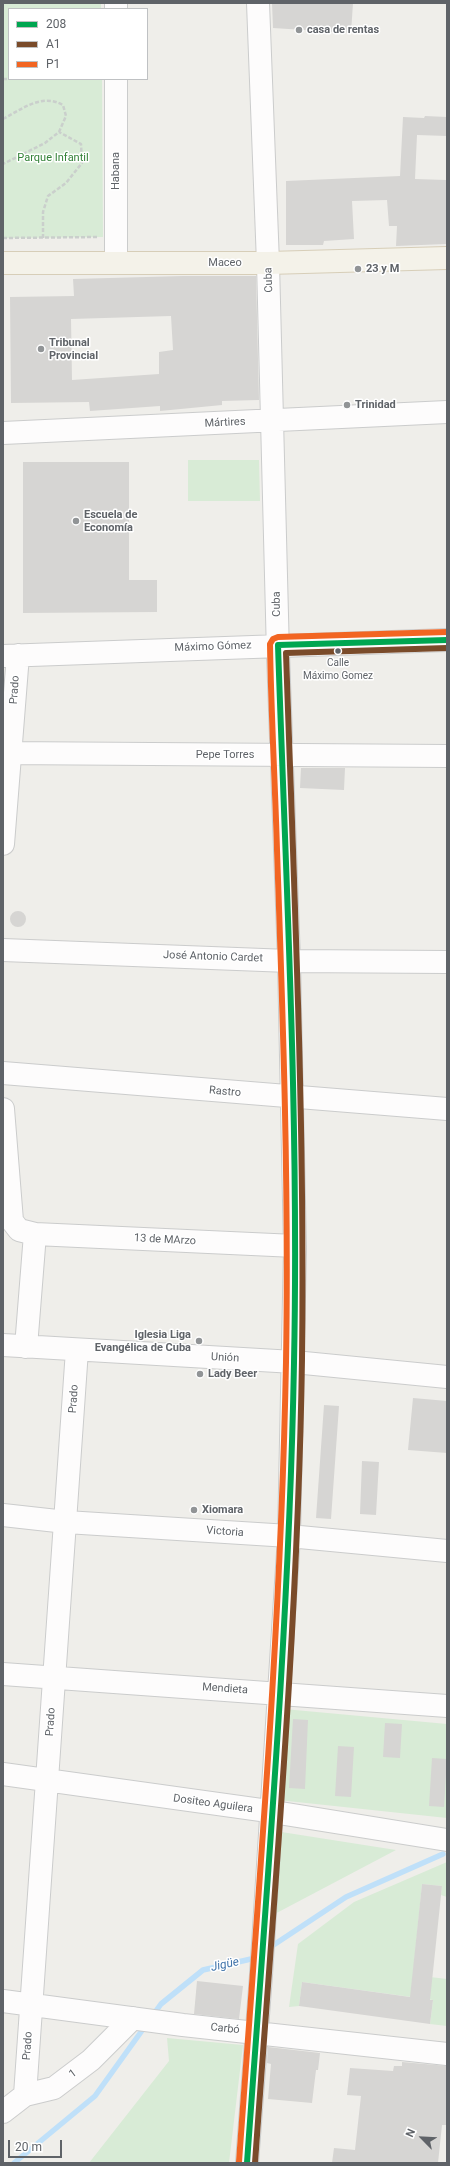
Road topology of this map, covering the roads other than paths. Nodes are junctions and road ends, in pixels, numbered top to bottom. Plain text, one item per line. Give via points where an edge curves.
1 (258, 3) edge
2 (116, 80) edge
3 (447, 258) edge
4 (116, 262) junction
5 (268, 263) junction
6 (3, 264) edge
7 (447, 412) edge
8 (272, 420) junction
9 (3, 433) edge
10 (447, 640) edge
11 (278, 644) junction
12 (10, 656) edge
13 (7, 753) edge
14 (282, 755) junction
15 (447, 756) edge
16 (3, 844) edge
17 (3, 950) edge
18 (289, 961) junction
19 (447, 962) edge
20 (3, 1073) edge
21 (291, 1097) junction
22 (3, 1109) edge
23 (447, 1109) edge
24 (35, 1234) junction
25 (295, 1246) junction
26 (3, 1345) edge
27 (26, 1347) junction
28 (77, 1350) junction
29 (294, 1362) junction
30 (447, 1377) edge
31 (3, 1515) edge
32 (66, 1522) junction
33 (289, 1536) junction
34 (447, 1551) edge
35 (3, 1674) edge
36 (54, 1676) junction
37 (280, 1693) junction
38 (447, 1706) edge
39 (3, 1774) edge
40 (47, 1780) junction
41 (271, 1812) junction
42 (447, 1840) edge
43 (3, 2001) edge
44 (31, 2005) junction
45 (133, 2018) junction
46 (257, 2032) junction
47 (447, 2054) edge
48 (25, 2095) junction
49 (3, 2112) edge
50 (247, 2163) edge

1 - 5 street, Cuba
2 - 4 street, Habana
3 - 5 main road, Maceo
4 - 5 main road, Maceo
4 - 6 main road, Maceo
5 - 8 street, Cuba
7 - 8 street, Mártires
8 - 9 street, Mártires
8 - 11 street, Cuba
10 - 11 street, Máximo Gómez
11 - 12 street, Máximo Gómez
11 - 14 street, Cuba
12 - 13 street, Prado
13 - 14 street, Pepe Torres
13 - 16 street, Prado
14 - 15 street, Pepe Torres
14 - 18 street, Cuba
17 - 18 street, José Antonio Cardet
18 - 19 street, José Antonio Cardet
18 - 21 street, Cuba
20 - 21 street, Rastro
21 - 23 street, Rastro
21 - 25 street, Cuba
22 - 24 street via 12,1221 19,1230
24 - 25 street, 13 de MArzo
24 - 27 street
25 - 29 street, Cuba
26 - 27 street, Unión
27 - 28 street, Unión
28 - 29 street, Unión
28 - 32 street, Prado
29 - 30 street, Unión
29 - 33 street, Cuba
31 - 32 street, Victoria
32 - 33 street, Victoria
32 - 36 street, Prado
33 - 34 street, Victoria
33 - 37 street, Cuba
35 - 36 street, Mendieta
36 - 37 street, Mendieta
36 - 40 street, Prado
37 - 38 street, Mendieta
37 - 41 street, Cuba
39 - 40 street, Dositeo Aguilera
40 - 41 street, Dositeo Aguilera
40 - 44 street, Prado
41 - 42 street, Dositeo Aguilera
41 - 46 street, Cuba
43 - 44 street, Carbó
44 - 45 street, Carbó
44 - 48 street, Prado
45 - 46 street, Carbó
45 - 48 street, 1 via 91,2060 54,2088
46 - 47 street, Carbó
46 - 50 street, Cuba
48 - 49 street, 1

